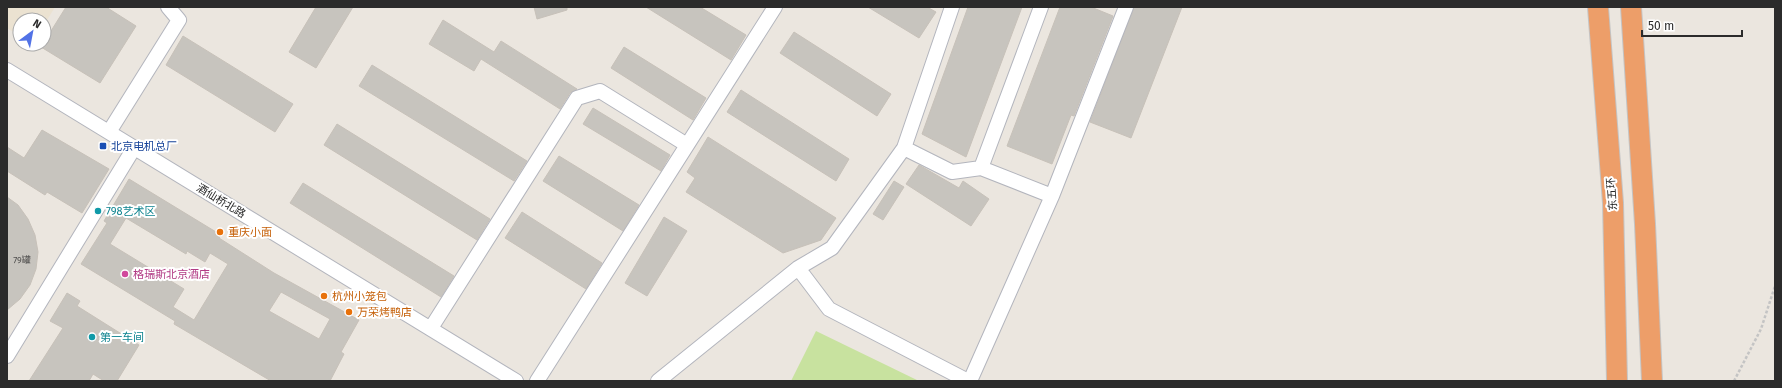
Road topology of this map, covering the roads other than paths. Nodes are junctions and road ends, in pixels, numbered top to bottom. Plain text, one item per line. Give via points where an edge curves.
1 (168, 7) edge
2 (775, 7) edge
3 (952, 7) edge
4 (1041, 7) edge
5 (1126, 7) edge
6 (1598, 7) edge
7 (1631, 7) edge
8 (7, 70) edge
9 (109, 132) junction
10 (687, 145) junction
11 (134, 148) junction
12 (904, 148) junction
13 (981, 168) junction
14 (1052, 196) junction
15 (798, 268) junction
16 (431, 328) junction
17 (7, 356) edge
18 (516, 381) edge
19 (537, 381) edge
20 (658, 381) edge
21 (969, 381) edge
22 (1617, 381) edge
23 (1652, 381) edge

1 - 9 street via 179,20
2 - 10 street
3 - 12 street
4 - 13 street
5 - 14 street
6 - 22 highway, 东五环 via 1613,203
7 - 23 highway
8 - 9 street, 酒仙桥北路
9 - 11 street, 酒仙桥北路
10 - 16 street via 600,91 577,98
10 - 19 street
11 - 16 street, 酒仙桥北路
11 - 17 street
12 - 13 street via 952,172
12 - 15 street via 832,248
13 - 14 street
14 - 21 street
15 - 20 street
15 - 21 street via 829,309
16 - 18 street, 酒仙桥北路

